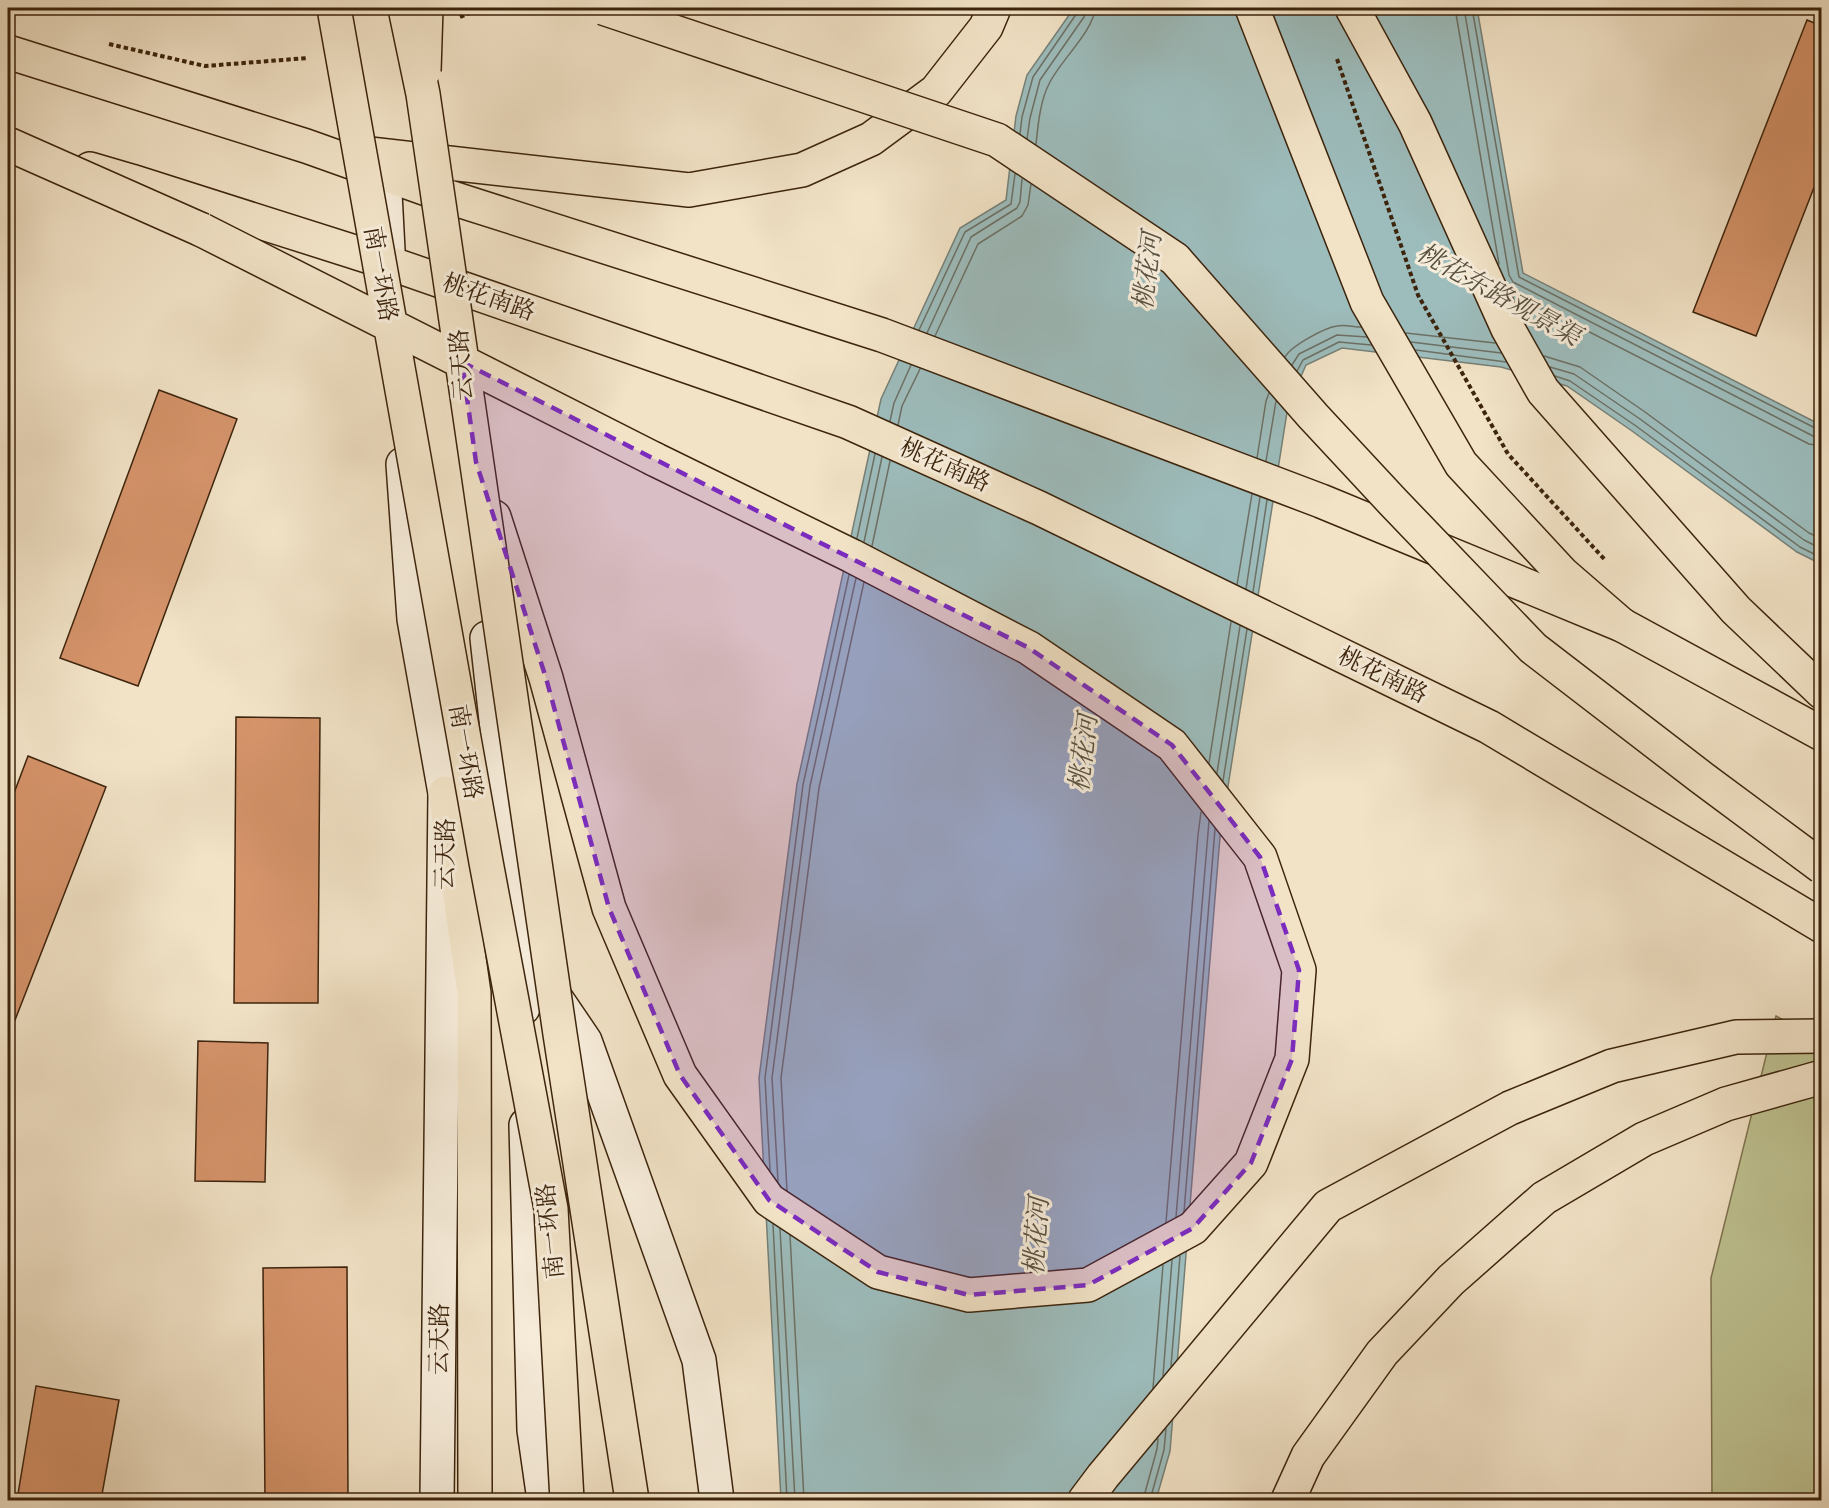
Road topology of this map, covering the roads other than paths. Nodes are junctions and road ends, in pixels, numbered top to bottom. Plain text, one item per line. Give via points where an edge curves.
1 (334, 8) edge
2 (405, 8) edge
3 (426, 8) edge
4 (603, 8) edge
5 (994, 8) edge
6 (1252, 8) edge
7 (1352, 8) edge
8 (8, 52) edge
9 (423, 94) junction
10 (8, 146) edge
11 (306, 146) junction
12 (384, 174) junction
13 (452, 198) junction
14 (389, 263) junction
15 (456, 285) junction
16 (476, 462) junction
17 (1622, 625) junction
18 (1821, 692) edge
19 (1821, 734) edge
20 (446, 792) junction
21 (1821, 867) edge
22 (1821, 926) edge
23 (521, 947) junction
24 (1821, 1036) edge
25 (1821, 1077) edge
26 (437, 1500) edge
27 (475, 1500) edge
28 (544, 1500) edge
29 (567, 1500) edge
30 (632, 1500) edge
31 (717, 1500) edge
32 (1085, 1500) edge
33 (1288, 1500) edge

1 - 29 main road, 南一环路, bridge via 551,1209
2 - 9 main road, 南一环路, bridge
3 - 9 main road, bridge
4 - 21 main road, bridge via 998,140 1175,259 1313,416 1533,648
5 - 11 main road via 986,27 936,91 871,139 802,170 689,190
6 - 17 main road via 1367,302 1461,464 1562,573
7 - 18 main road via 1415,123 1508,329 1543,391 1736,610
8 - 11 main road
9 - 16 main road, 南一环路, bridge
10 - 14 main road, 桃花南路
10 - 16 main road, bridge via 202,230 852,556 1029,648 1172,745 1260,857 1299,970 1292,1059 1251,1163 1193,1228 1088,1285 969,1295 878,1272 769,1200 680,1075 609,908 546,678
11 - 12 main road
12 - 13 main road
12 - 14 main road, 云天路
13 - 15 main road, 云天路
13 - 17 main road via 882,335 1321,501
14 - 15 main road, 桃花南路
14 - 20 main road, 云天路 via 414,619
15 - 22 main road, 桃花南路 via 848,422 1040,508 1489,727
15 - 23 main road, 云天路 via 468,467
16 - 30 main road, 南一环路, bridge
17 - 19 main road
20 - 26 main road, 云天路
20 - 27 main road via 474,993
23 - 28 main road, 云天路 via 534,1430
23 - 31 main road via 585,1041 699,1360
24 - 32 main road via 1736,1037 1612,1066 1510,1108 1328,1206
25 - 33 main road via 1726,1104 1644,1139 1544,1198 1451,1280 1382,1353 1308,1456

